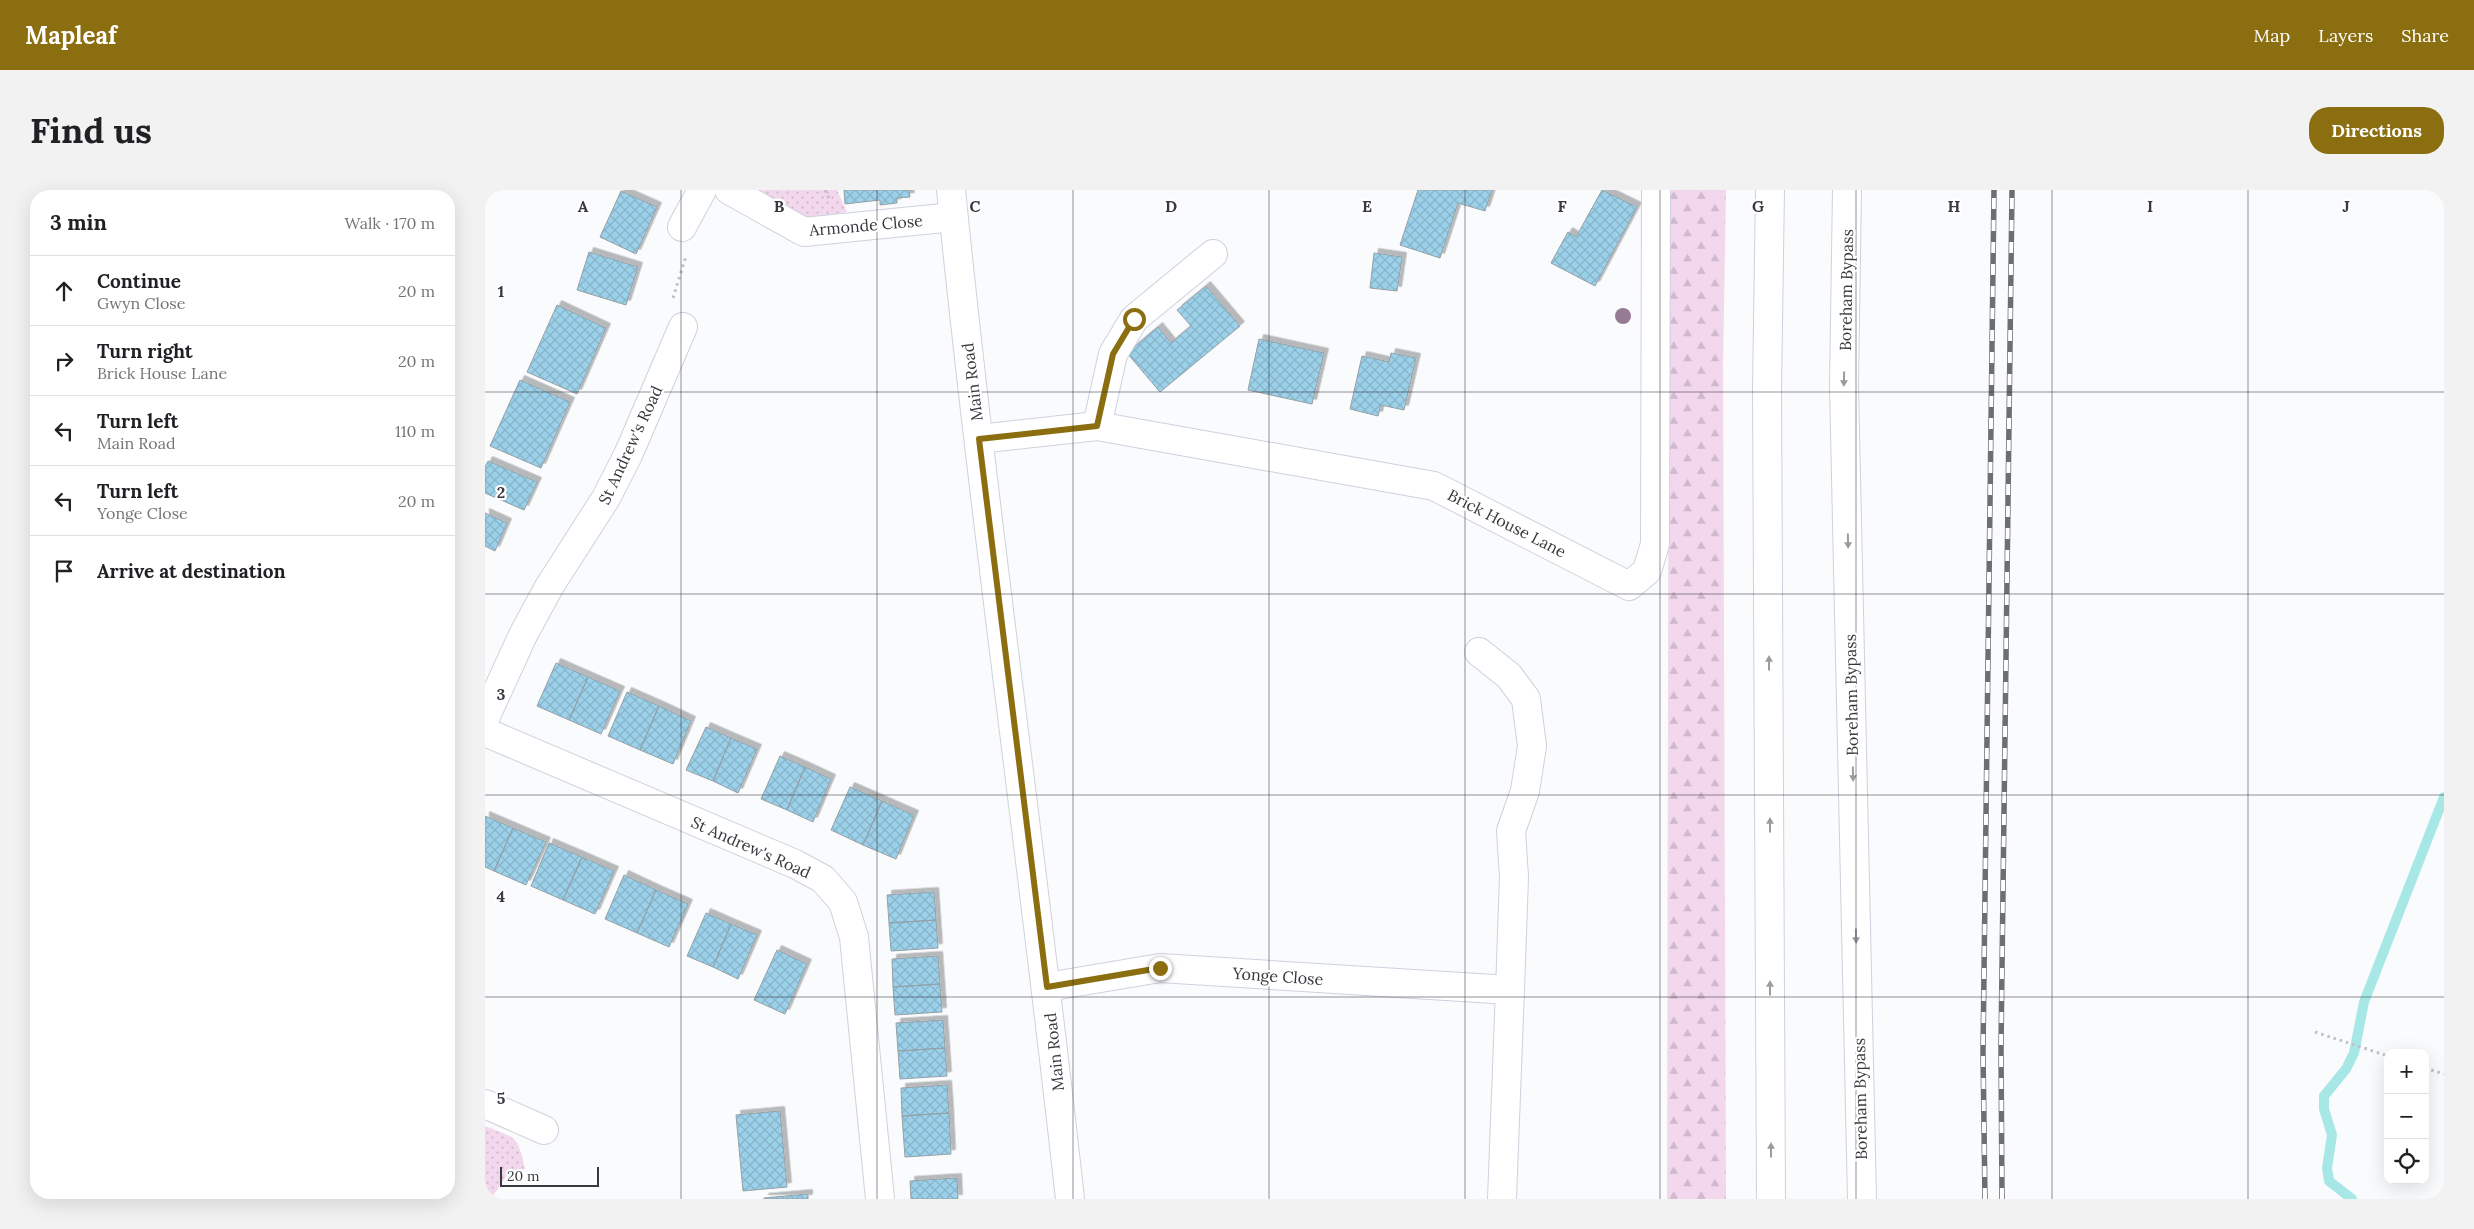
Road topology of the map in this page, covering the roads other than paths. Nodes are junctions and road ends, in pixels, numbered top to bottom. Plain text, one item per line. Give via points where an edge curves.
1 (702, 190) edge
2 (729, 190) edge
3 (951, 190) edge
4 (1656, 190) edge
5 (1770, 190) edge
6 (1847, 190) edge
7 (953, 218) junction
8 (682, 227) dead end
9 (1213, 254) dead end
10 (683, 327) dead end
11 (1097, 426) junction
12 (979, 439) junction
13 (1479, 652) dead end
14 (485, 718) edge
15 (485, 732) edge
16 (1047, 987) junction
17 (1510, 990) junction
18 (485, 1104) edge
19 (544, 1130) dead end
20 (880, 1199) edge
21 (1070, 1199) edge
22 (1502, 1199) edge
23 (1771, 1199) edge
24 (1862, 1199) edge

1 - 8 main road
2 - 7 main road, Armonde Close via 804,232
3 - 7 main road, Main Road
4 - 11 main road, Brick House Lane via 1655,544 1647,571 1629,586 1434,486
23 -> 5 main road via 1767,390
6 -> 24 main road, Boreham Bypass via 1844,386
7 - 12 main road, Main Road
9 - 11 main road via 1134,319 1113,354
10 - 14 main road, St Andrew's Road via 606,498 549,587
11 - 12 main road, Brick House Lane
12 - 16 main road, Main Road
13 - 17 main road via 1509,676 1526,699 1532,746 1525,791 1511,831 1514,877
15 - 20 main road, St Andrew's Road via 795,864 823,879 843,902 854,937
16 - 17 main road, Yonge Close via 1160,968
16 - 21 main road, Main Road
17 - 22 main road
18 - 19 main road

